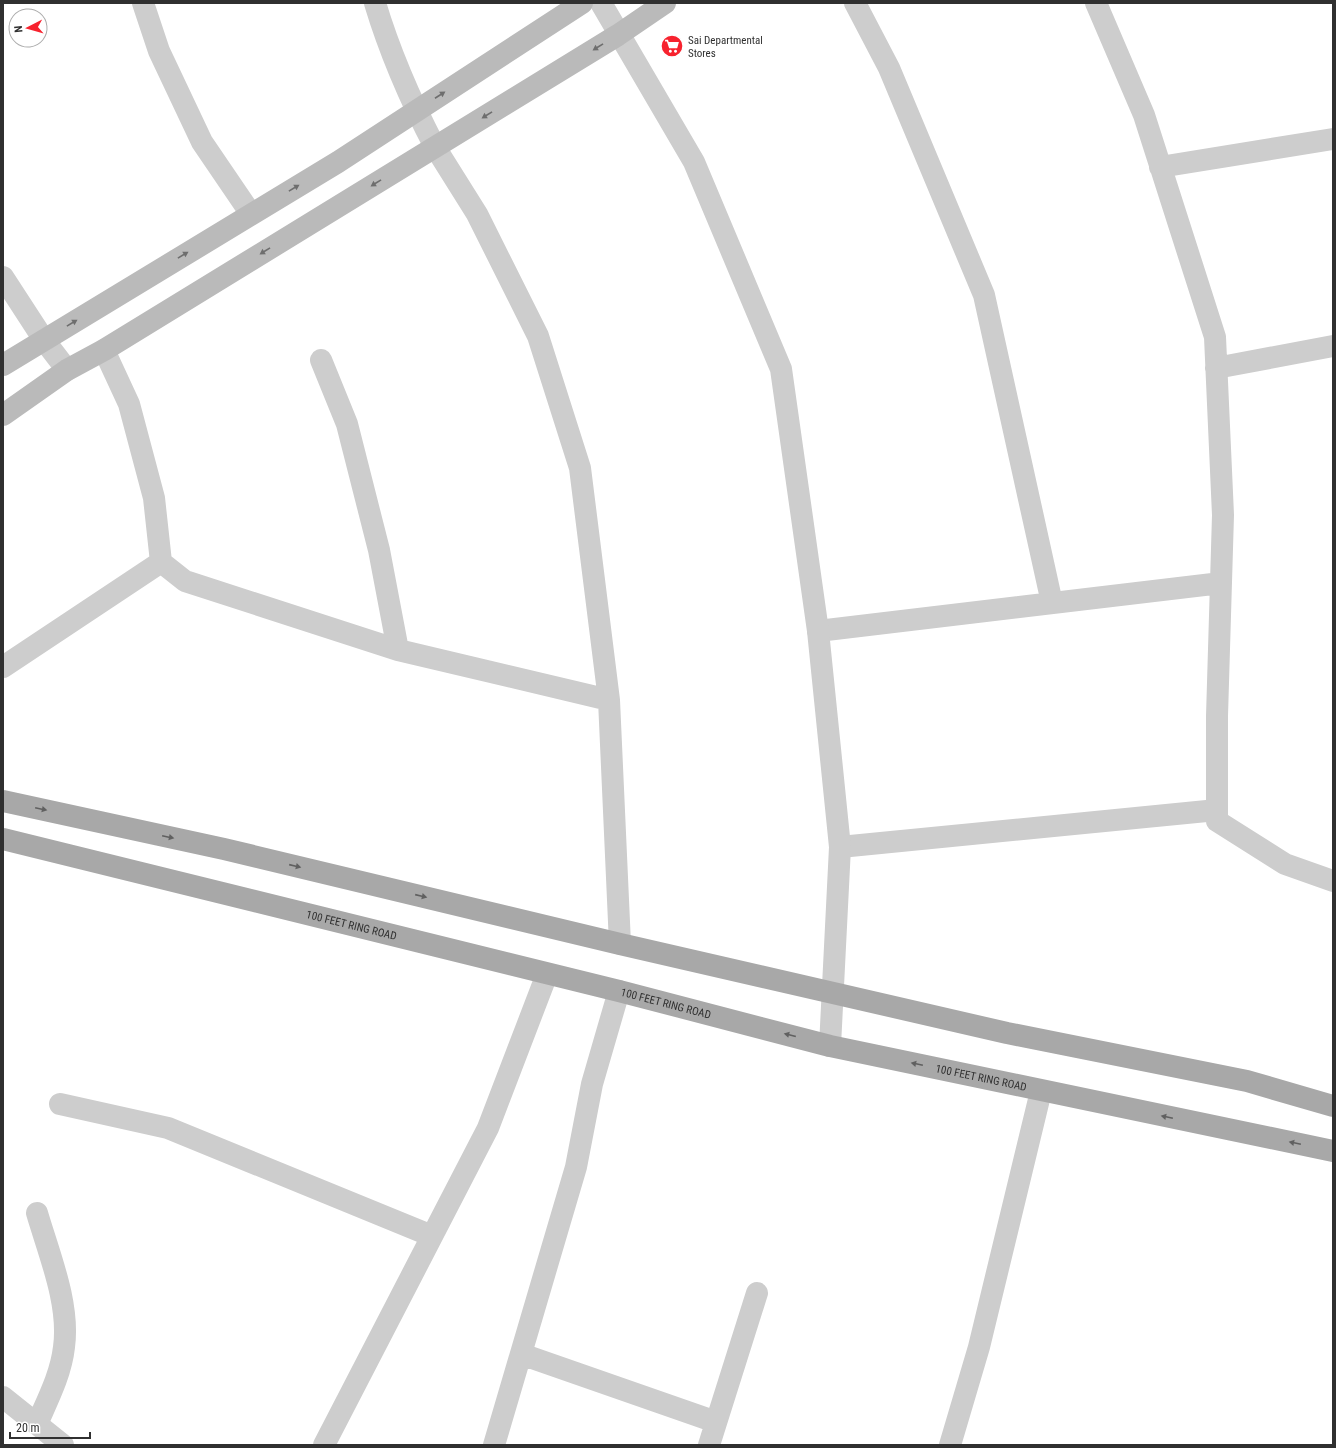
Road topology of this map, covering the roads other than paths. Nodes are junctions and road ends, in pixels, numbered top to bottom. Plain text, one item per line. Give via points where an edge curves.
1 (143, 3) edge
2 (375, 3) edge
3 (582, 3) edge
4 (601, 3) edge
5 (665, 3) edge
6 (855, 3) edge
7 (1096, 3) edge
8 (618, 34) junction
9 (416, 111) junction
10 (1333, 139) edge
11 (435, 147) junction
12 (1160, 167) junction
13 (251, 214) junction
14 (3, 277) edge
15 (44, 340) junction
16 (1333, 346) edge
17 (104, 350) junction
18 (321, 360) dead end
19 (3, 365) edge
20 (1216, 368) junction
21 (67, 370) junction
22 (3, 415) edge
23 (161, 562) junction
24 (1221, 584) junction
25 (1052, 603) junction
26 (818, 631) junction
27 (398, 650) junction
28 (3, 667) edge
29 (609, 700) junction
30 (3, 801) edge
31 (1217, 810) junction
32 (3, 839) edge
33 (840, 847) junction
34 (1333, 881) edge
35 (620, 944) junction
36 (547, 974) junction
37 (619, 991) junction
38 (834, 993) junction
39 (830, 1046) junction
40 (1041, 1091) junction
41 (60, 1104) dead end
42 (1333, 1106) edge
43 (1333, 1151) edge
44 (38, 1213) dead end
45 (432, 1236) junction
46 (757, 1293) dead end
47 (521, 1354) junction
48 (3, 1397) edge
49 (716, 1422) junction
50 (37, 1424) junction
51 (64, 1445) edge
52 (324, 1445) edge
53 (494, 1445) edge
54 (709, 1445) edge
55 (950, 1445) edge

1 - 13 street via 159,51 202,142
2 - 9 street
9 -> 3 main road
4 - 8 street
5 - 8 main road
6 - 25 street via 889,68 984,295
7 - 12 street via 1144,115
8 -> 11 main road
8 - 26 street via 694,162 781,369
9 - 11 street
13 -> 9 main road
10 - 12 street
11 -> 17 main road
11 - 29 street via 478,214 538,336 580,468
12 - 20 street via 1215,337
15 -> 13 main road
14 - 15 street
15 - 19 main road
15 - 21 street
16 - 20 street
17 - 21 main road
17 - 23 street via 129,404 154,498
18 - 27 street via 348,431 380,550
20 - 24 street via 1223,515
21 - 22 main road
23 - 27 street via 184,581
23 - 28 street
24 - 25 street
24 - 31 street
25 - 26 street
26 - 33 street
27 - 29 street
29 - 35 street
30 -> 35 main road via 224,849
31 - 33 street
31 - 34 street via 1216,821 1285,864
32 - 36 main road, 100 FEET RING ROAD
33 - 38 street
35 - 38 main road
36 - 37 main road, 100 FEET RING ROAD
36 - 45 street via 488,1128
39 -> 37 main road, 100 FEET RING ROAD
37 - 47 street via 592,1084 576,1167
38 - 39 street
38 - 42 main road via 1007,1033 1247,1082
40 -> 39 main road, 100 FEET RING ROAD
43 -> 40 main road, 100 FEET RING ROAD
40 - 55 street via 979,1347
41 - 45 street via 168,1128
44 - 50 street via 63,1306 64,1346 56,1381
45 - 52 street
46 - 49 street
47 - 49 street
47 - 53 street
48 - 50 street
49 - 54 street
50 - 51 street

